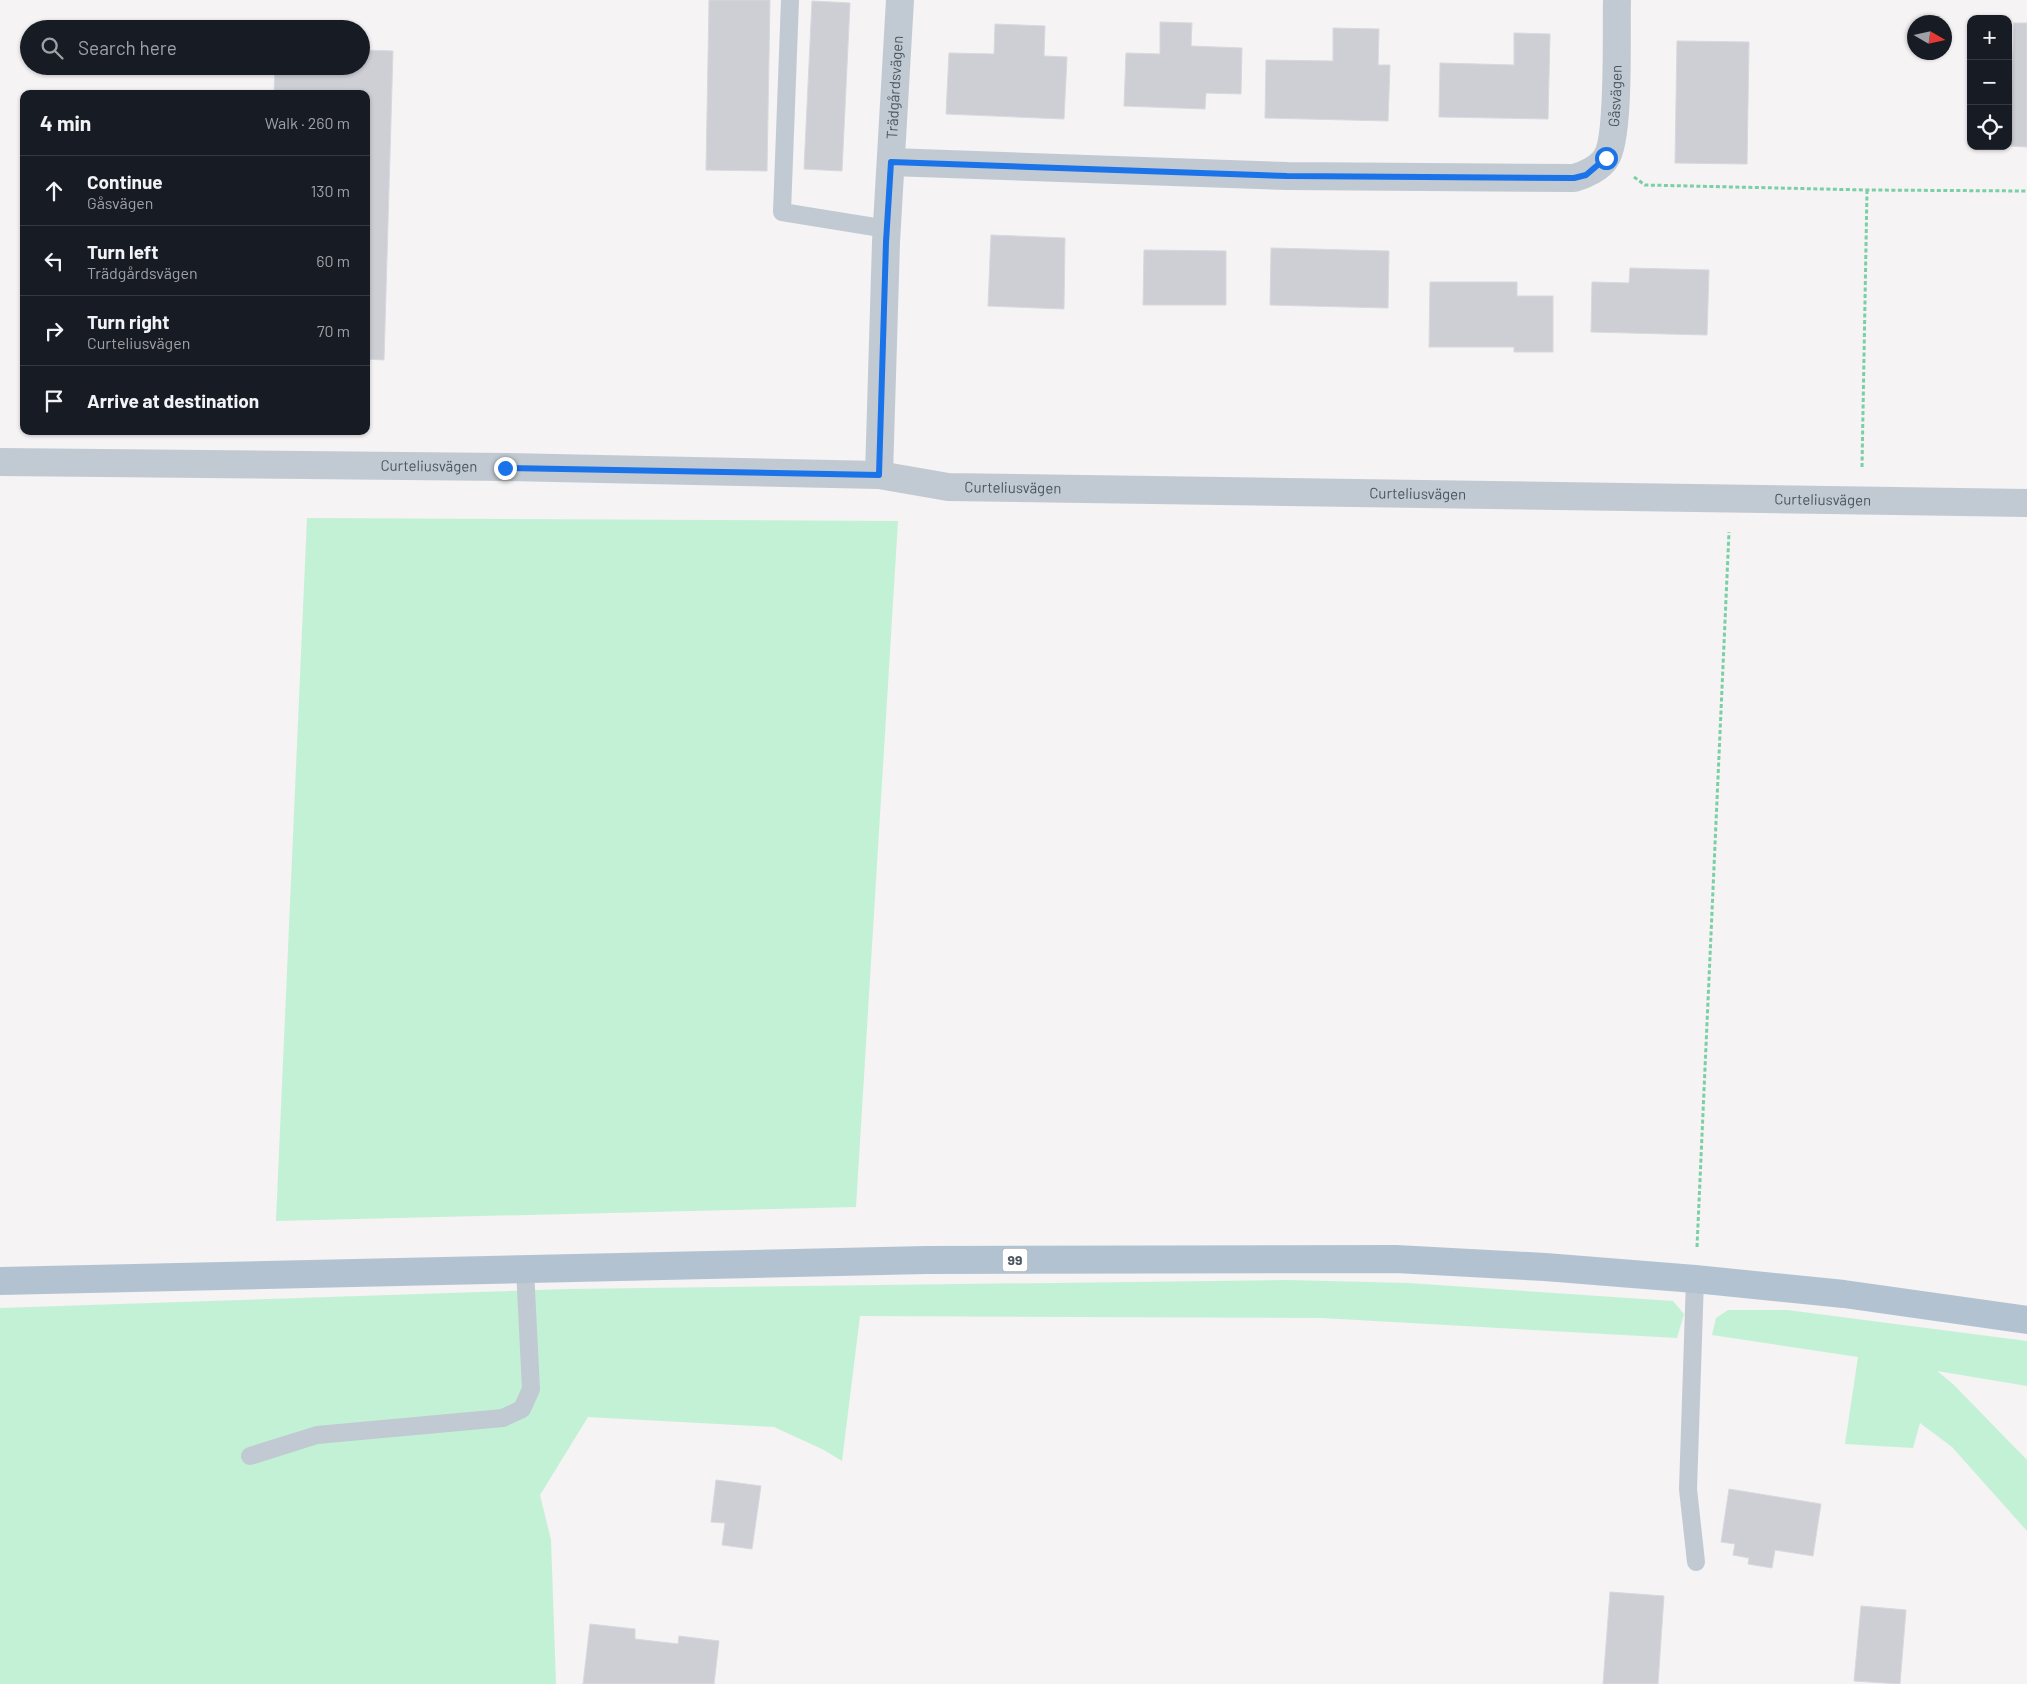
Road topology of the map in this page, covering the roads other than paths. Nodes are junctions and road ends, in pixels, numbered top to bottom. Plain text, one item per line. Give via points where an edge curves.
1 (790, 0) edge
2 (900, 0) edge
3 (1617, 0) edge
4 (891, 162) junction
5 (887, 229) junction
6 (0, 462) edge
7 (879, 475) junction
8 (2027, 502) edge
9 (525, 1268) junction
10 (1695, 1278) junction
11 (0, 1281) edge
12 (2027, 1320) edge
13 (250, 1456) dead end
14 (1696, 1562) dead end

1 - 5 lane via 782,212
2 - 4 street, Trädgårdsvägen
3 - 4 street, Gåsvägen via 1614,134 1606,158 1586,175 1574,178 1287,176
4 - 5 street, Trädgårdsvägen
5 - 7 street, Trädgårdsvägen
6 - 7 street, Curteliusvägen
7 - 8 street, Curteliusvägen via 948,486
9 - 10 main road, 99 via 926,1260 1396,1259
9 - 11 main road, 99
9 - 13 lane via 531,1389 522,1409 503,1418 317,1435
10 - 12 main road, 99 via 1844,1294
10 - 14 lane via 1688,1489

